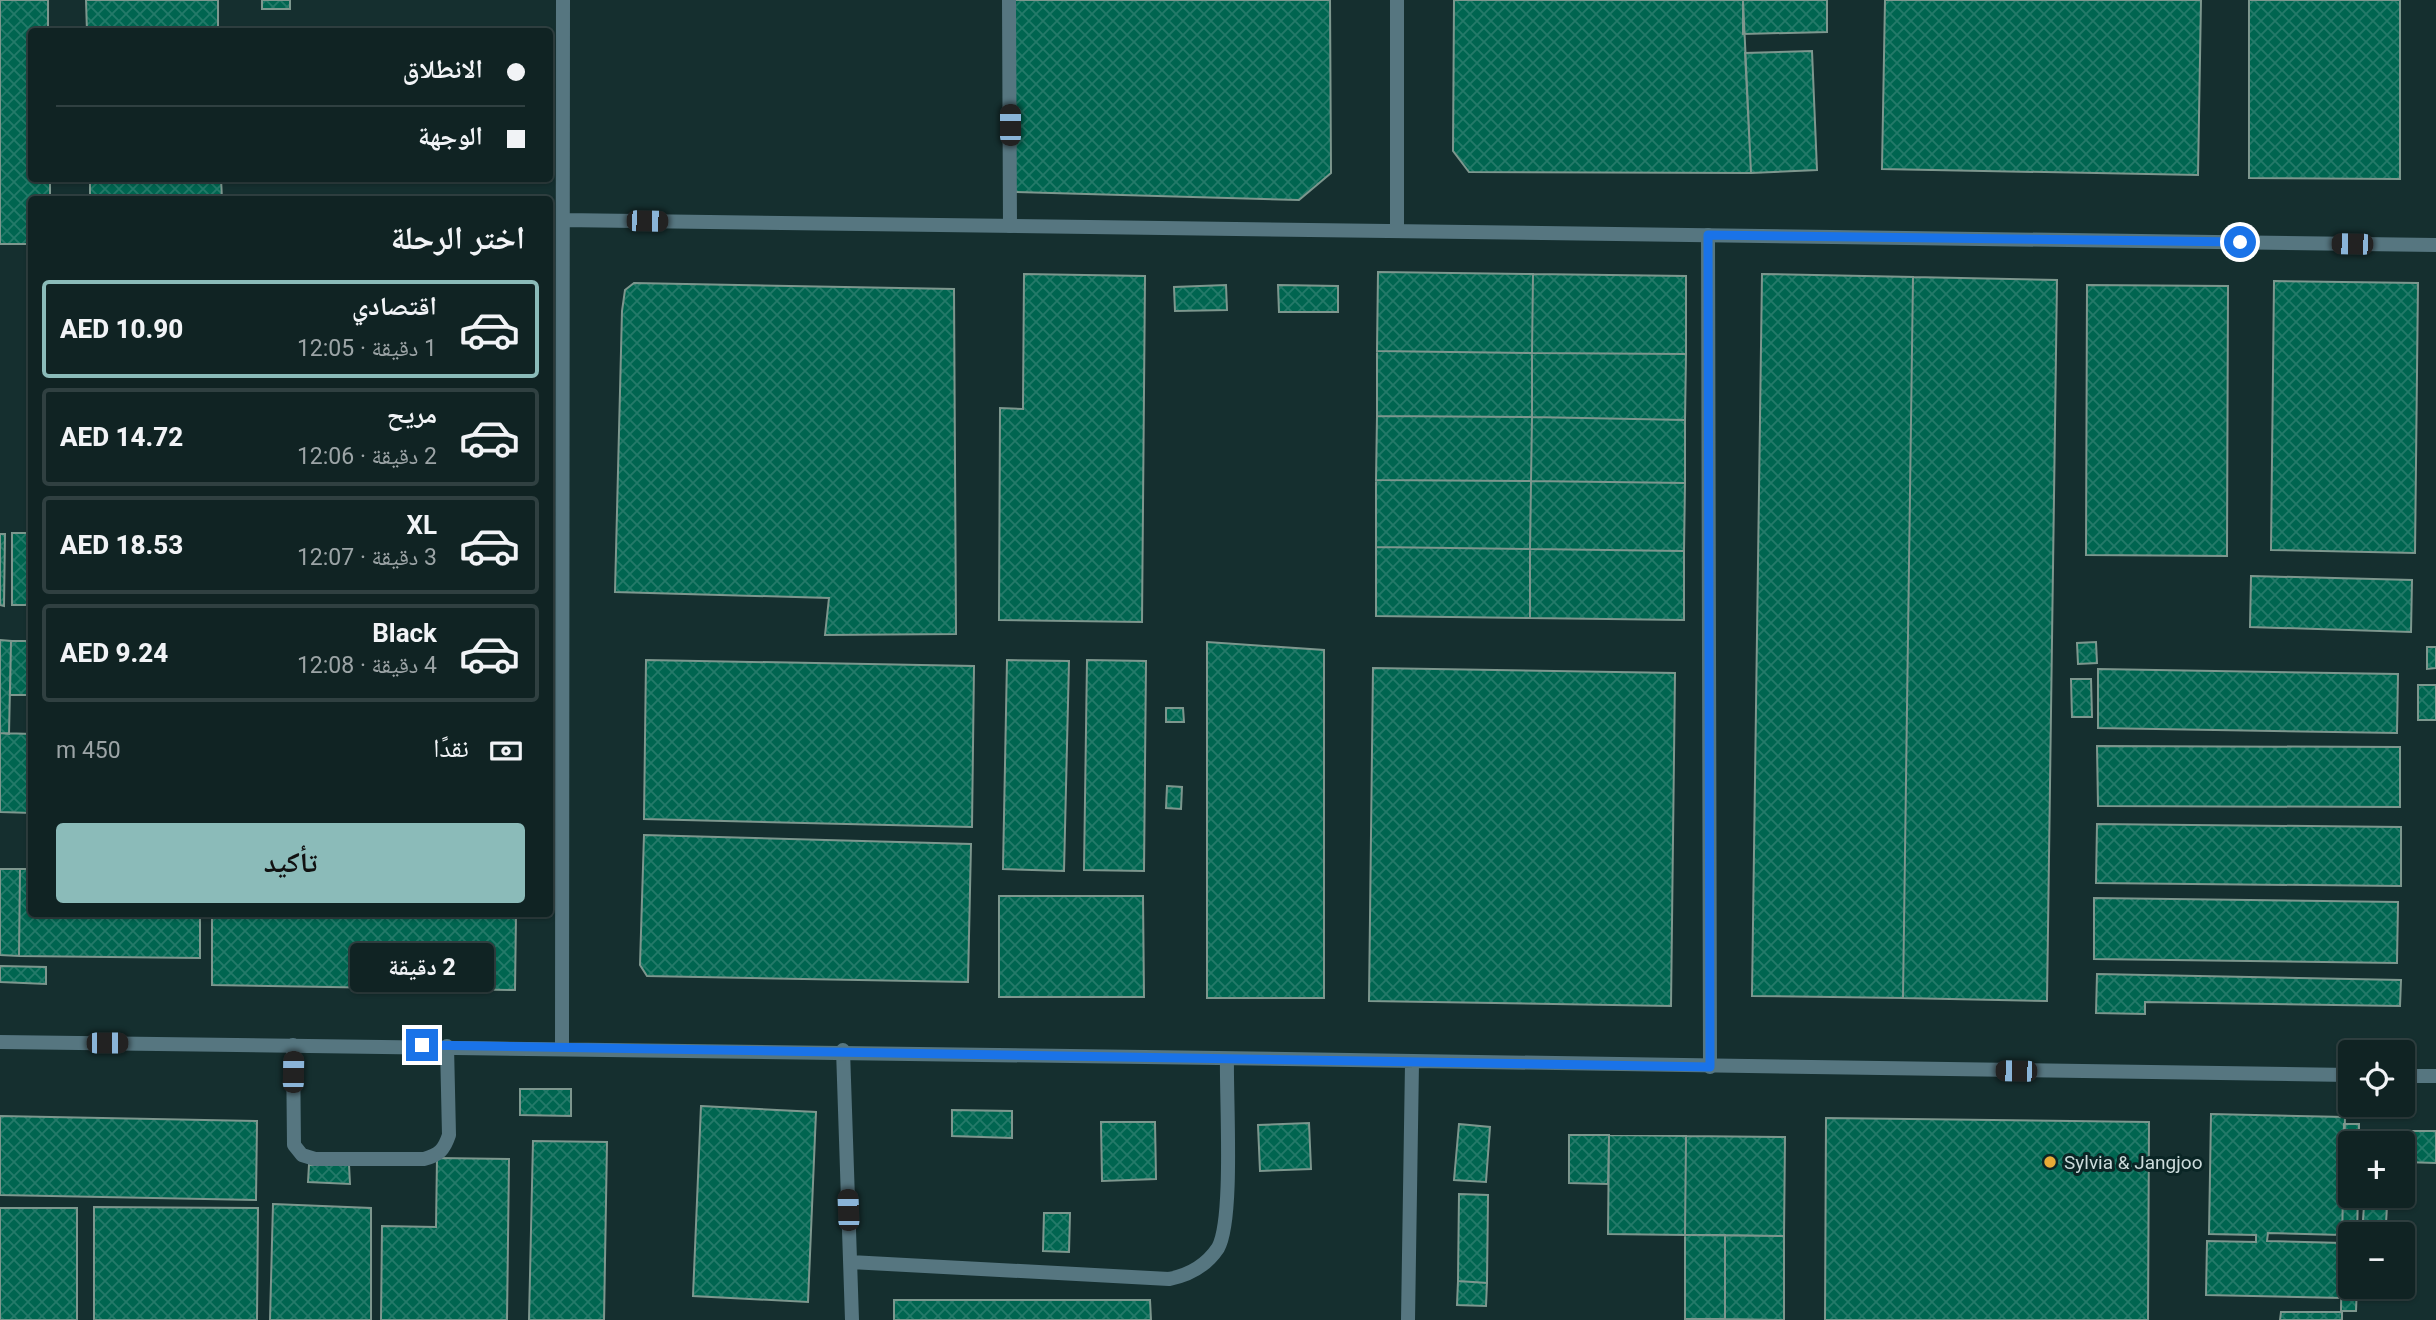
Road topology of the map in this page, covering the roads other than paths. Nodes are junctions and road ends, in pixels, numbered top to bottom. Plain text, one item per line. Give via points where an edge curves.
1 (563, 0) edge
2 (1009, 0) edge
3 (1397, 0) edge
4 (563, 220) junction
5 (1010, 226) junction
6 (1397, 231) junction
7 (1708, 235) junction
8 (2436, 245) edge
9 (0, 1042) edge
10 (293, 1045) junction
11 (447, 1046) junction
12 (562, 1047) junction
13 (843, 1050) junction
14 (1227, 1059) junction
15 (1412, 1063) junction
16 (1710, 1067) junction
17 (2338, 1075) edge
18 (2415, 1076) edge
19 (2436, 1076) edge
20 (850, 1262) junction
21 (852, 1320) edge
22 (1408, 1320) edge

1 - 4 street
2 - 5 street
3 - 6 street
4 - 5 street
4 - 12 street
5 - 6 street
6 - 7 street
7 - 8 street
7 - 16 street
9 - 10 street
10 - 11 street
10 - 11 street via 294,1145 302,1155 329,1159 436,1156 449,1135
11 - 12 street
12 - 13 street
13 - 14 street
13 - 20 street
14 - 15 street
14 - 20 street via 1224,1231 1219,1246 1199,1269 1170,1279
15 - 16 street
15 - 22 street
16 - 17 street
18 - 19 street
20 - 21 street

